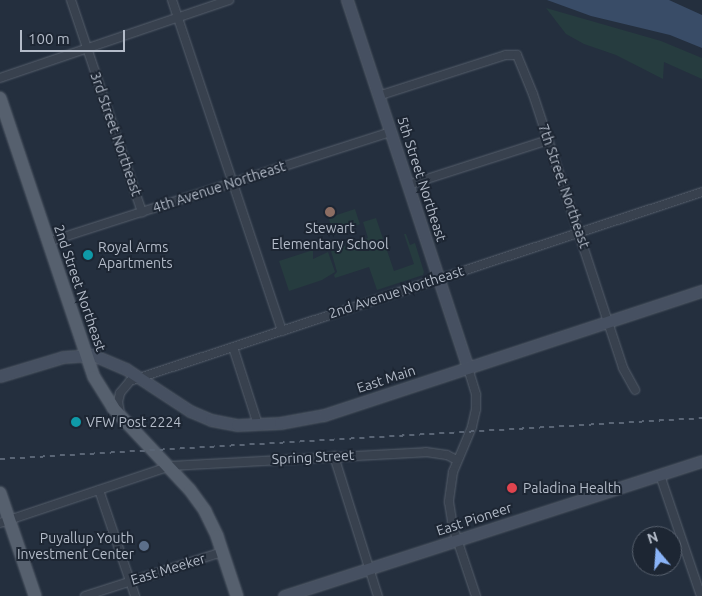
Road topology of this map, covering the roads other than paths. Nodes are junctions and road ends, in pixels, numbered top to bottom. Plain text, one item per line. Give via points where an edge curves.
1 (71, 0) edge
2 (172, 0) edge
3 (229, 0) edge
4 (347, 0) edge
5 (178, 18) junction
6 (88, 48) junction
7 (0, 78) edge
8 (378, 96) junction
9 (0, 98) edge
10 (390, 132) junction
11 (548, 140) junction
12 (233, 182) junction
13 (408, 185) junction
14 (702, 192) edge
15 (142, 212) junction
16 (579, 232) junction
17 (48, 242) junction
18 (439, 278) junction
19 (702, 291) edge
20 (609, 322) junction
21 (282, 331) junction
22 (233, 347) junction
23 (86, 354) junction
24 (468, 368) junction
25 (0, 376) edge
26 (140, 378) junction
27 (635, 390) dead end
28 (122, 418) junction
29 (258, 425) junction
30 (334, 456) junction
31 (457, 460) junction
32 (702, 461) edge
33 (168, 467) junction
34 (660, 475) junction
35 (99, 490) junction
36 (0, 493) edge
37 (5, 521) edge
38 (457, 540) junction
39 (222, 552) junction
40 (369, 568) junction
41 (130, 581) junction
42 (35, 596) edge
43 (85, 596) edge
44 (135, 596) edge
45 (237, 596) edge
46 (284, 596) edge
47 (378, 596) edge
48 (476, 596) edge
49 (701, 596) edge

1 - 6 street, 3rd Street Northeast
2 - 5 street
3 - 5 street
4 - 8 main road, 5th Street Northeast
5 - 6 street
5 - 12 street
6 - 7 street
6 - 15 street, 3rd Street Northeast
8 - 10 main road, 5th Street Northeast
8 - 11 street, 7th Street Northeast via 515,53 523,64
9 - 17 main road, 2nd Street Northeast
10 - 12 street, 4th Avenue Northeast
10 - 13 main road, 5th Street Northeast
11 - 13 street
11 - 16 street, 7th Street Northeast
12 - 15 street, 4th Avenue Northeast
12 - 21 street
13 - 18 main road, 5th Street Northeast
14 - 16 street, 2nd Avenue Northeast
15 - 17 street, 4th Avenue Northeast
16 - 18 street, 2nd Avenue Northeast
16 - 20 street, 7th Street Northeast
17 - 23 main road, 2nd Street Northeast
18 - 21 street, 2nd Avenue Northeast
18 - 24 main road, 5th Street Northeast
19 - 20 main road, East Main
20 - 24 main road, East Main
20 - 27 street, 7th Street Northeast via 623,368
21 - 22 street, 2nd Avenue Northeast
22 - 26 street, 2nd Avenue Northeast
22 - 29 street
23 - 25 main road via 52,359
23 - 26 main road, East Main via 111,361
23 - 28 main road, 2nd Street Northeast via 98,385
24 - 29 main road, East Main via 324,415
24 - 31 street via 476,395 476,409 472,427
26 - 28 street, 2nd Avenue Northeast via 126,384 120,393 118,402
26 - 29 main road, East Main via 206,418 223,424
28 - 33 main road, 2nd Street Northeast
30 - 31 street, Spring Street via 426,452
30 - 33 street, Spring Street
30 - 40 street
31 - 38 street via 449,502
32 - 34 main road, East Pioneer
33 - 35 street
33 - 39 main road, 2nd Street Northeast via 190,490 212,522
34 - 38 main road, East Pioneer
34 - 49 street
35 - 37 street
35 - 41 street
36 - 37 main road
37 - 42 main road
38 - 40 main road, East Pioneer
38 - 48 street
39 - 41 street, East Meeker
39 - 45 main road, 2nd Street Northeast
40 - 46 main road, East Pioneer
40 - 47 street
41 - 43 street, East Meeker
41 - 44 street

